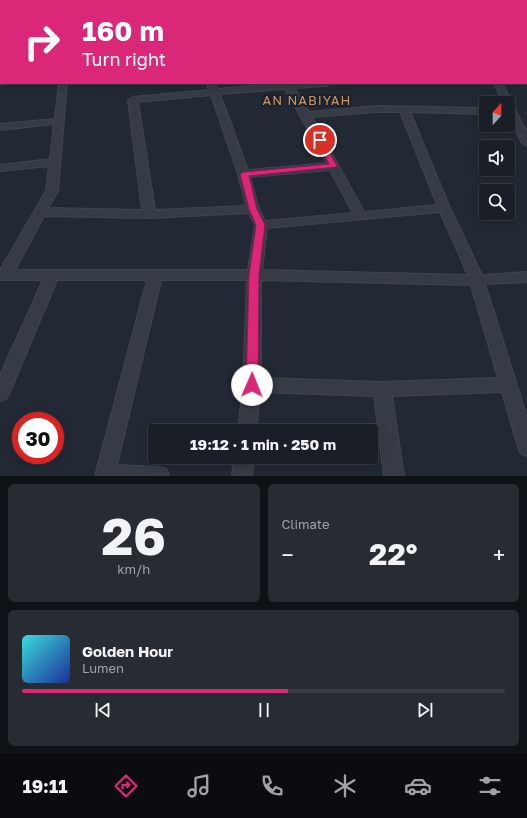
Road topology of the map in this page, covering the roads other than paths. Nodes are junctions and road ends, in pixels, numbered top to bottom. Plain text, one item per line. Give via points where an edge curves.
1 (63, 84) edge
2 (286, 84) edge
3 (498, 84) edge
4 (212, 87) edge
5 (503, 96) edge
6 (404, 110) junction
7 (479, 111) edge
8 (306, 114) junction
9 (59, 120) junction
10 (515, 121) edge
11 (0, 127) edge
12 (527, 143) edge
13 (55, 162) junction
14 (334, 166) junction
15 (0, 168) edge
16 (244, 174) junction
17 (444, 208) junction
18 (253, 209) junction
19 (41, 212) junction
20 (149, 214) junction
21 (360, 215) junction
22 (261, 225) junction
23 (2, 275) edge
24 (52, 275) junction
25 (155, 275) junction
26 (254, 275) junction
27 (527, 278) edge
28 (477, 280) junction
29 (4, 375) edge
30 (252, 385) junction
31 (508, 385) junction
32 (382, 389) junction
33 (0, 394) edge
34 (248, 424) edge
35 (527, 447) edge
36 (243, 464) edge
37 (105, 475) edge
38 (159, 476) edge
39 (242, 476) edge
40 (394, 476) edge

1 - 9 street
2 - 4 street
2 - 8 street
3 - 5 street
4 - 16 street
4 - 20 street via 133,100
6 - 7 street
6 - 8 street via 376,109
6 - 17 street
8 - 14 street
9 - 11 street
9 - 13 street
10 - 12 street
13 - 15 street
13 - 19 street via 52,192
14 - 16 street
14 - 21 street
16 - 18 street
17 - 21 street
17 - 28 street
18 - 20 street
18 - 22 street
19 - 20 street
19 - 23 street
21 - 22 street
22 - 26 street
23 - 24 street
24 - 25 street
24 - 29 street
25 - 26 street
25 - 37 street
26 - 28 street
26 - 30 street
27 - 28 street
28 - 31 street
29 - 33 street
30 - 32 street
30 - 34 street
31 - 32 street
31 - 35 street
32 - 40 street
36 - 39 street
37 - 38 street

